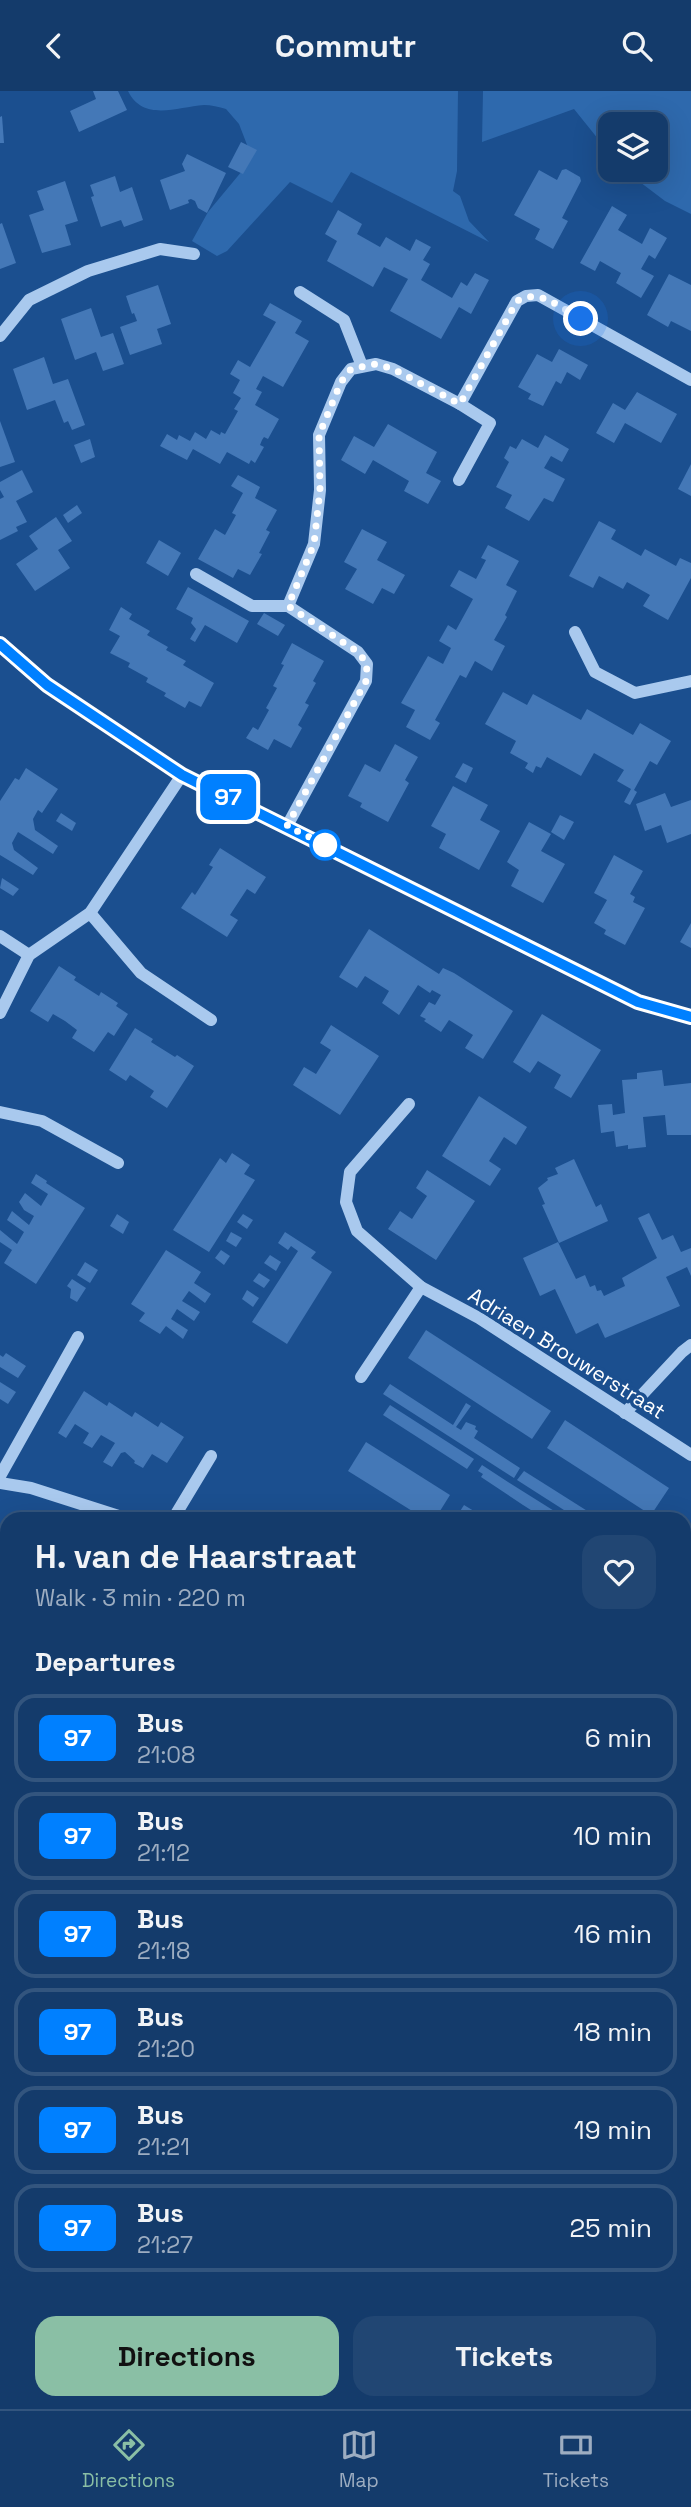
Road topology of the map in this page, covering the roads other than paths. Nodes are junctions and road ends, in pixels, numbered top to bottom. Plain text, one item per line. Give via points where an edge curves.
1 (194, 254) dead end
2 (300, 292) dead end
3 (0, 336) edge
4 (362, 366) junction
5 (691, 380) edge
6 (460, 404) junction
7 (459, 480) dead end
8 (196, 574) dead end
9 (288, 606) junction
10 (575, 632) dead end
11 (0, 644) edge
12 (691, 681) edge
13 (182, 775) junction
14 (287, 826) junction
15 (90, 913) junction
16 (0, 936) edge
17 (29, 955) junction
18 (0, 1013) edge
19 (691, 1017) edge
20 (211, 1020) dead end
21 (409, 1104) dead end
22 (0, 1112) edge
23 (118, 1163) dead end
24 (421, 1287) junction
25 (78, 1337) dead end
26 (686, 1348) edge
27 (691, 1364) edge
28 (361, 1377) dead end
29 (625, 1413) junction
30 (691, 1455) edge
31 (211, 1456) dead end
32 (0, 1476) edge
33 (0, 1483) edge
34 (106, 1512) edge
35 (177, 1512) edge

1 - 3 street via 160,249 88,271 29,300
2 - 4 street via 344,320
4 - 6 street via 393,369
4 - 9 street via 351,369 341,382 319,435 320,490 314,544
5 - 6 street via 538,295 526,296 517,301
6 - 7 street via 490,423
8 - 9 street via 252,606
9 - 14 street via 358,652 367,664 366,681
10 - 12 street via 595,672 635,693
11 - 13 street via 47,685
13 - 14 street
13 - 15 street
14 - 19 street via 638,1002
15 - 17 street
15 - 20 street via 141,972
16 - 17 street
17 - 18 street
21 - 24 street, Adriaen Brouwerstraat via 350,1172 346,1202 357,1231
22 - 23 street via 42,1121
24 - 28 street
24 - 29 street, Adriaen Brouwerstraat via 479,1318
25 - 32 street
26 - 27 street
26 - 29 street
29 - 30 street, Adriaen Brouwerstraat
31 - 35 street
33 - 34 street

